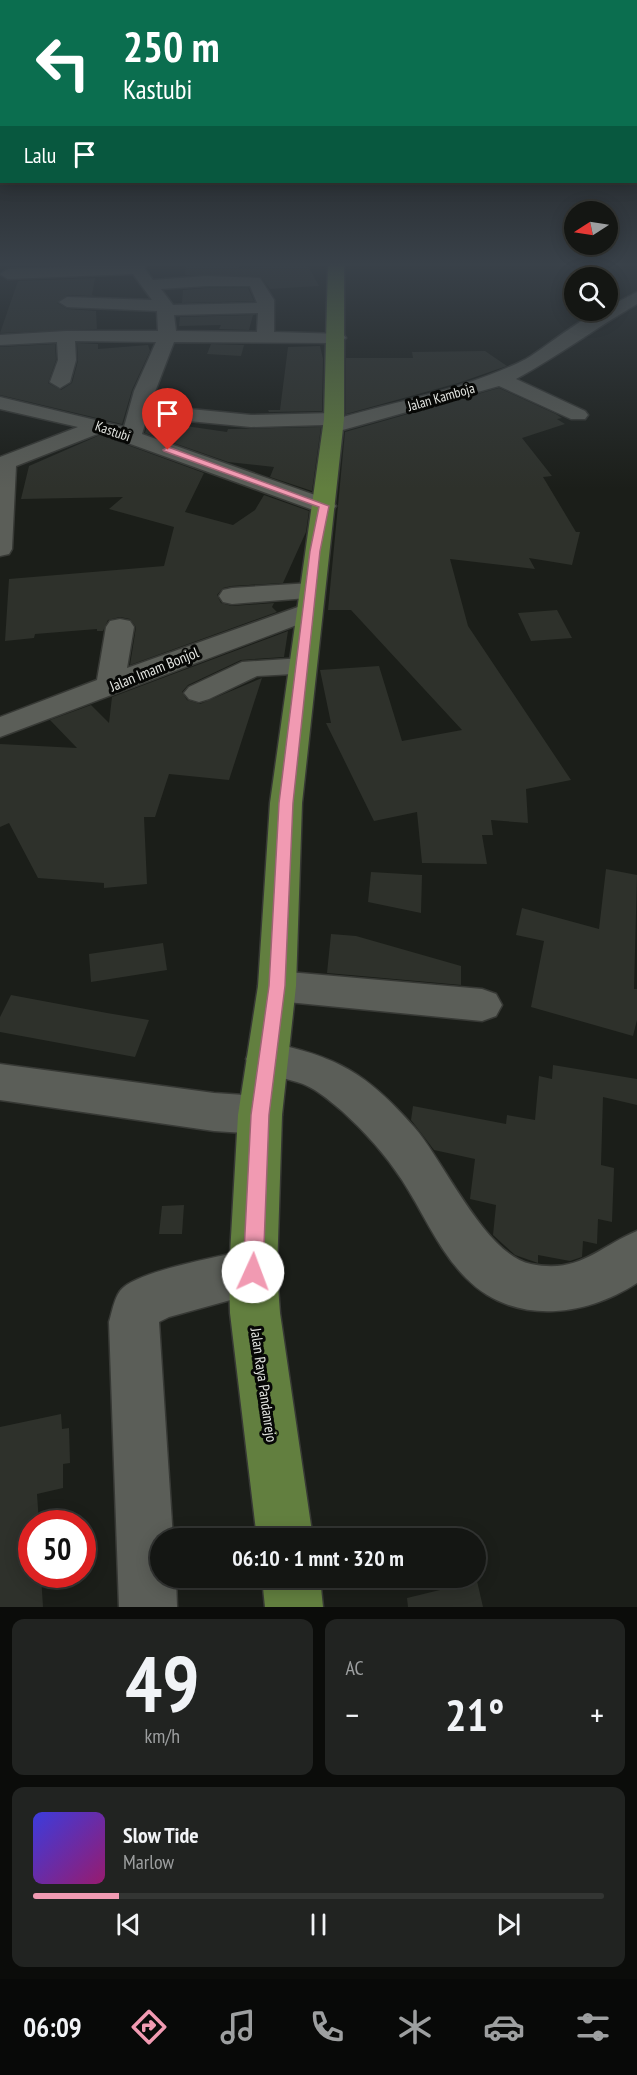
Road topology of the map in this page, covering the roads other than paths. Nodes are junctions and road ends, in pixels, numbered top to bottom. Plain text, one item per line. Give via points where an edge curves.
1 (337, 338) edge
2 (17, 339) edge
3 (66, 339) edge
4 (166, 339) edge
5 (569, 339) edge
6 (0, 340) edge
7 (501, 379) junction
8 (60, 382) dead end
9 (0, 403) edge
10 (139, 410) junction
11 (579, 415) dead end
12 (333, 423) junction
13 (100, 426) junction
14 (131, 438) junction
15 (3, 463) edge
16 (324, 506) junction
17 (0, 549) edge
18 (232, 596) dead end
19 (310, 601) junction
20 (120, 627) dead end
21 (302, 667) junction
22 (110, 687) junction
23 (200, 693) dead end
24 (0, 728) edge
25 (277, 986) junction
26 (482, 1005) dead end
27 (267, 1059) junction
28 (0, 1082) edge
29 (260, 1115) junction
30 (637, 1254) edge
31 (253, 1272) junction
32 (284, 1528) edge
33 (292, 1588) edge
34 (148, 1607) edge
35 (294, 1607) edge

1 - 12 main road, Jalan Raya Pandanrejo
2 - 6 street
3 - 8 street via 67,360
4 - 10 street
5 - 7 street, Jalan Kamboja
7 - 11 street
7 - 12 street, Jalan Kamboja
9 - 13 street, Kastubi
10 - 12 street, Jalan Kamboja via 251,422
10 - 14 street
12 - 16 main road, Jalan Raya Pandanrejo
13 - 14 street, Kastubi
13 - 15 street
14 - 16 street, Kastubi
15 - 17 street
16 - 19 main road, Jalan Raya Pandanrejo
18 - 19 street
19 - 21 main road, Jalan Raya Pandanrejo
19 - 22 street, Jalan Imam Bonjol
20 - 22 street
21 - 23 street via 252,668
21 - 25 main road, Jalan Raya Pandanrejo via 286,803
22 - 24 street, Jalan Imam Bonjol
25 - 26 street
25 - 27 main road, Jalan Raya Pandanrejo
27 - 29 main road, Jalan Raya Pandanrejo
27 - 30 street via 307,1067 343,1087 371,1112 424,1173 450,1220 484,1266 513,1285 547,1291 583,1285 617,1272
28 - 29 street
29 - 31 main road, Jalan Raya Pandanrejo
31 - 32 main road, Jalan Raya Pandanrejo
31 - 34 street via 160,1295 138,1307 134,1322
33 - 35 main road

